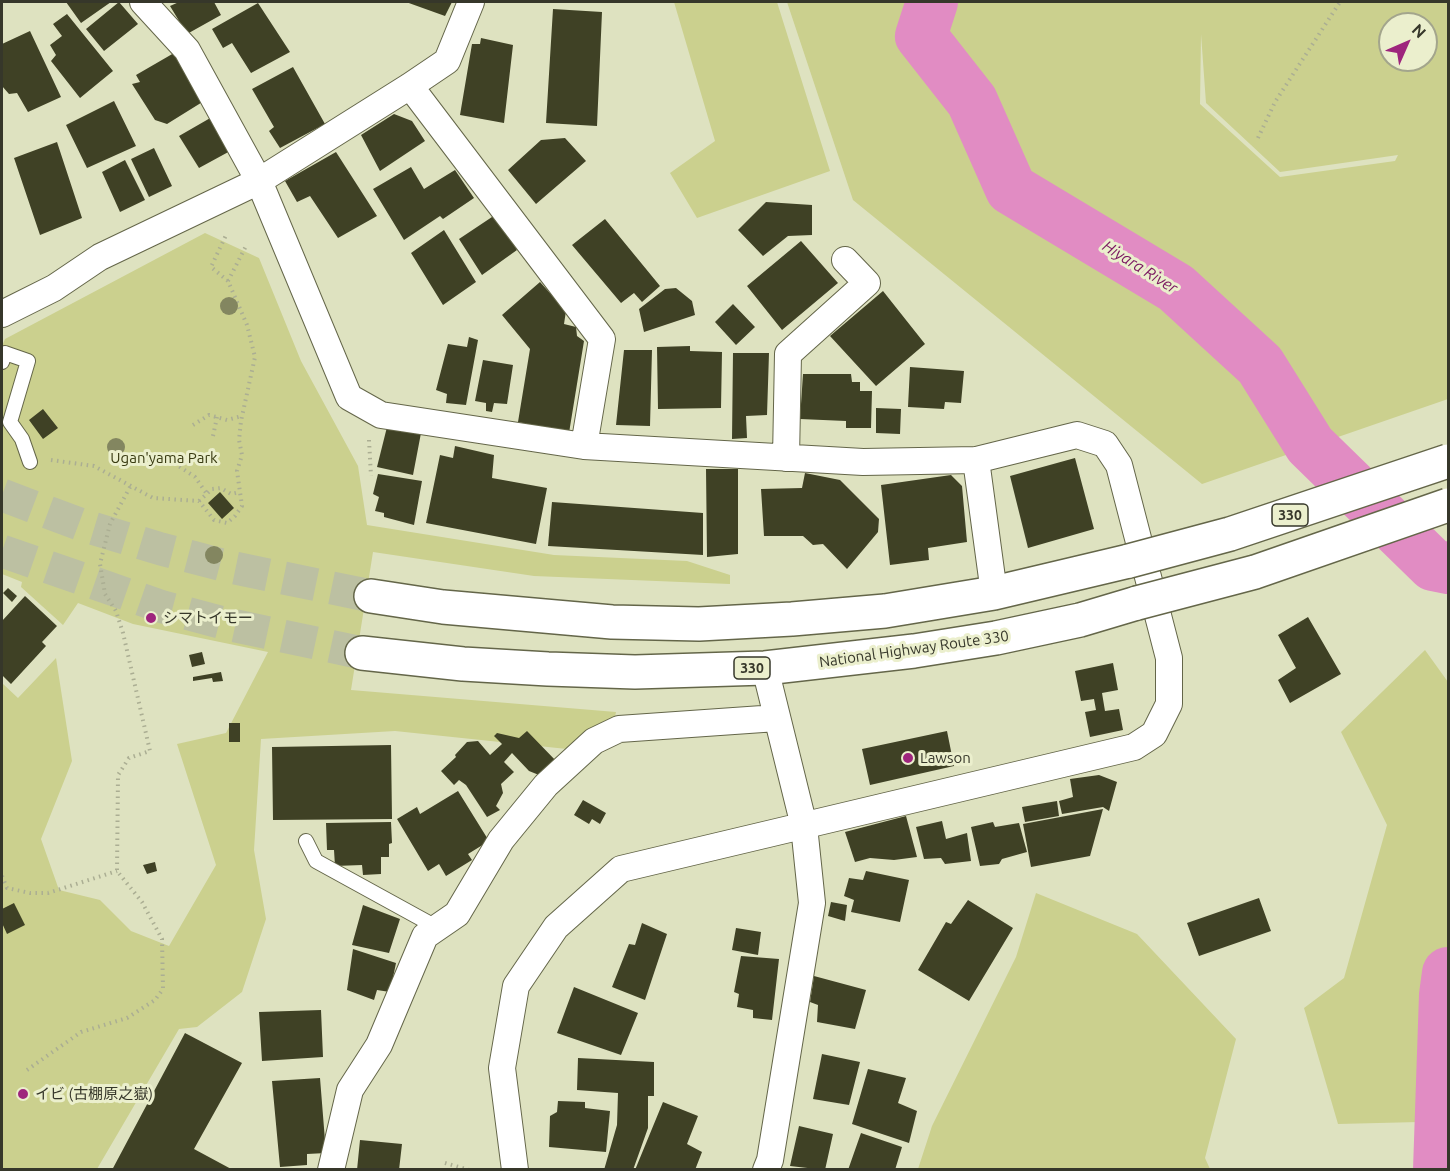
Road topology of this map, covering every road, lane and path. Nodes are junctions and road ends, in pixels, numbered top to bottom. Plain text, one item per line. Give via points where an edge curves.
1 (143, 2) edge
2 (471, 2) edge
3 (1340, 2) edge
4 (410, 86) junction
5 (1258, 138) dead end
6 (259, 181) junction
7 (227, 233) dead end
8 (247, 244) dead end
9 (845, 260) dead end
10 (228, 281) junction
11 (2, 314) edge
12 (2, 362) edge
13 (243, 416) junction
14 (217, 417) junction
15 (193, 425) dead end
16 (369, 434) dead end
17 (213, 436) dead end
18 (584, 446) junction
19 (175, 456) dead end
20 (786, 458) junction
21 (976, 460) junction
22 (1449, 461) edge
23 (30, 462) joint
24 (371, 476) dead end
25 (130, 487) junction
26 (240, 492) junction
27 (207, 494) junction
28 (199, 501) junction
29 (1449, 505) edge
30 (994, 593) junction
31 (371, 596) tunnel mouth
32 (362, 653) tunnel mouth
33 (765, 668) junction
34 (777, 718) junction
35 (804, 826) junction
36 (306, 841) dead end
37 (117, 871) junction
38 (2, 876) edge
39 (438, 928) junction
40 (27, 1070) dead end
41 (445, 1163) dead end
42 (331, 1170) edge
43 (469, 1170) edge
44 (515, 1170) edge
45 (766, 1170) edge

1 - 6 street via 187,50
2 - 4 street via 447,61
3 - 5 path via 1275,102
4 - 6 street
4 - 18 street via 602,339
6 - 11 street via 99,257 54,288
6 - 18 street via 349,397 381,415
7 - 10 path via 211,267
8 - 10 path
9 - 20 street via 867,284 788,354
10 - 13 path via 247,325 255,357
12 - 23 lane via 6,353 28,361 10,422 22,439
13 - 14 path via 227,420
13 - 26 path via 239,440 242,455 237,471
14 - 15 path via 203,417
14 - 17 path
16 - 24 path
18 - 20 street
19 - 27 path via 177,465 195,477
20 - 21 street via 863,462
21 - 30 street
21 - 35 street via 1077,435 1105,444 1119,465 1169,658 1170,704 1154,734 1134,747
22 - 30 highway, 330, bridge via 1298,513 1129,561
23 - 25 path via 41,459 94,466
25 - 28 path via 153,498
25 - 37 path via 110,524 100,564 105,594 123,633 150,751 129,758 118,775
26 - 27 path via 231,494 220,488
26 - 28 path via 242,506 227,523 214,520
27 - 28 path
29 - 33 highway, National Highway Route 330 / 330, bridge via 1255,572 1080,620 914,651
30 - 31 highway, 330 via 885,611 699,624 534,617
32 - 33 highway, National Highway Route 330 / 330 via 463,664 635,672
33 - 34 street
34 - 35 street
34 - 39 street via 619,729 594,741 546,785 501,840 457,914
35 - 44 street via 621,869 556,927 516,986 502,1068
35 - 45 street via 812,903
36 - 39 lane via 316,861
37 - 38 path via 48,893 7,888
37 - 40 path via 142,902 162,939 163,989 155,1000 127,1018 81,1032
39 - 42 street via 425,936 379,1045 350,1090
41 - 43 path

